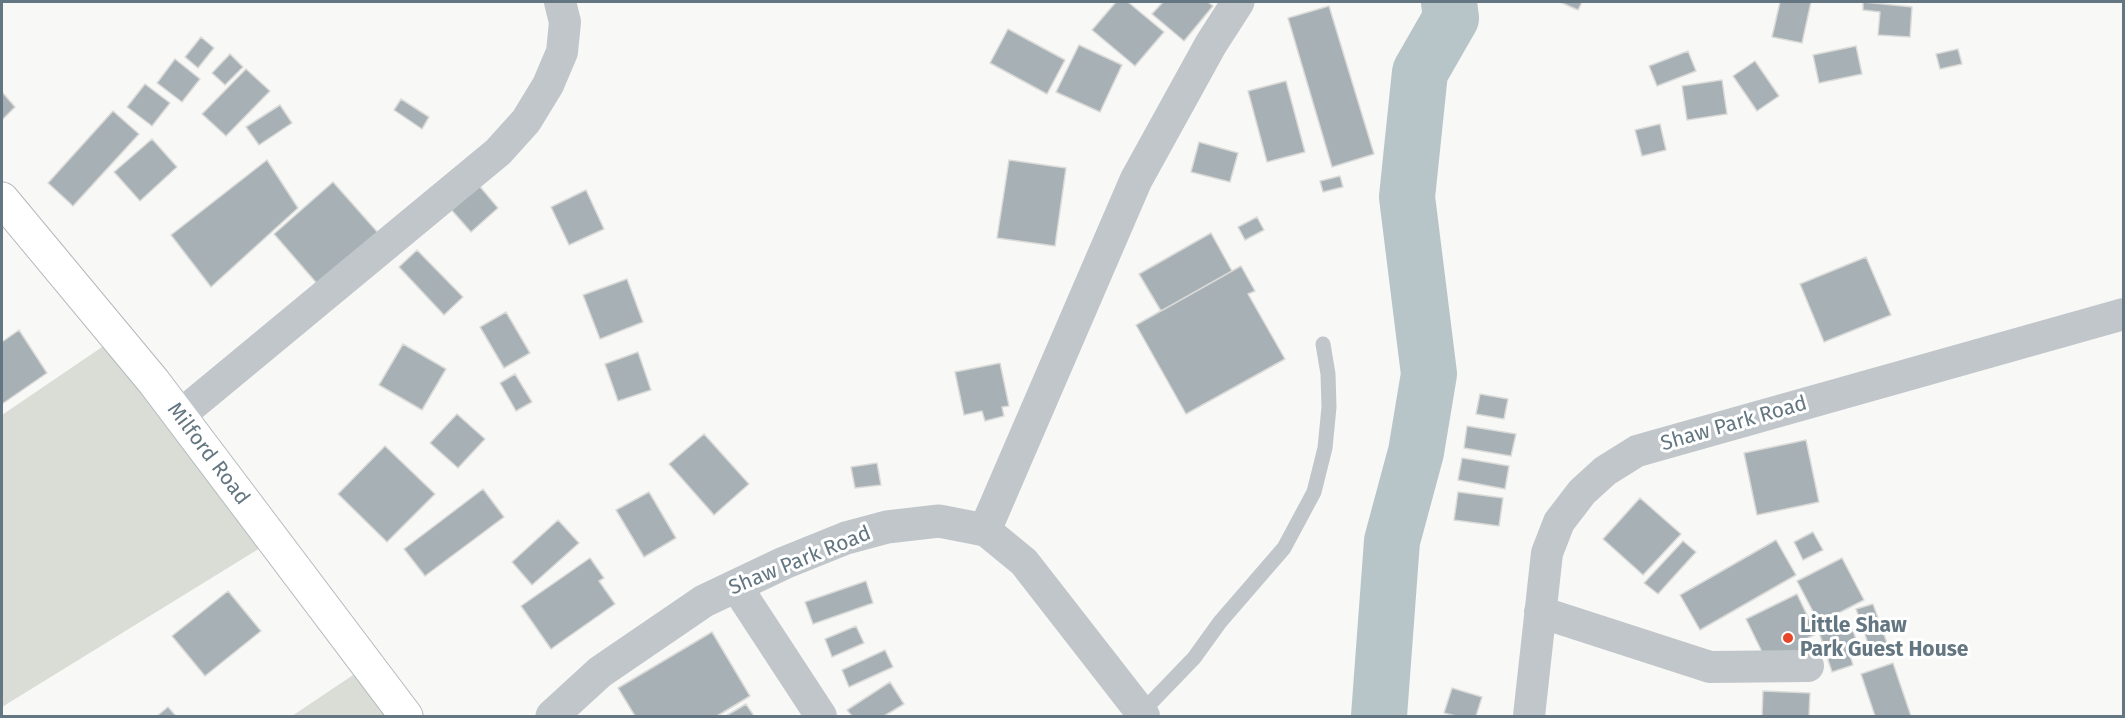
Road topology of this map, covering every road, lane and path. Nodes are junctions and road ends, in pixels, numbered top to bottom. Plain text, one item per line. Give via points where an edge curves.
1 (560, 2) edge
2 (1238, 2) edge
3 (2, 199) edge
4 (2124, 314) edge
5 (1323, 344) dead end
6 (179, 416) junction
7 (985, 530) junction
8 (736, 586) junction
9 (1540, 612) junction
10 (1808, 666) dead end
11 (1143, 715) edge
12 (406, 717) edge
13 (552, 717) edge
14 (821, 717) edge
15 (1528, 717) edge

1 - 6 street via 565,22 562,52 526,121 489,159
2 - 7 street via 1136,180
3 - 6 main road, Milford Road
4 - 9 street, Shaw Park Road via 1637,451 1605,471 1582,492 1559,522 1547,553
5 - 11 lane via 1329,407 1325,448 1314,492 1284,548
6 - 12 main road, Milford Road
7 - 8 street, Shaw Park Road via 939,521 887,527 846,538
7 - 11 street, Shaw Park Road via 1024,562
8 - 13 street, Shaw Park Road via 704,601 600,672
8 - 14 street
9 - 10 street via 1710,667
9 - 15 street, Shaw Park Road

